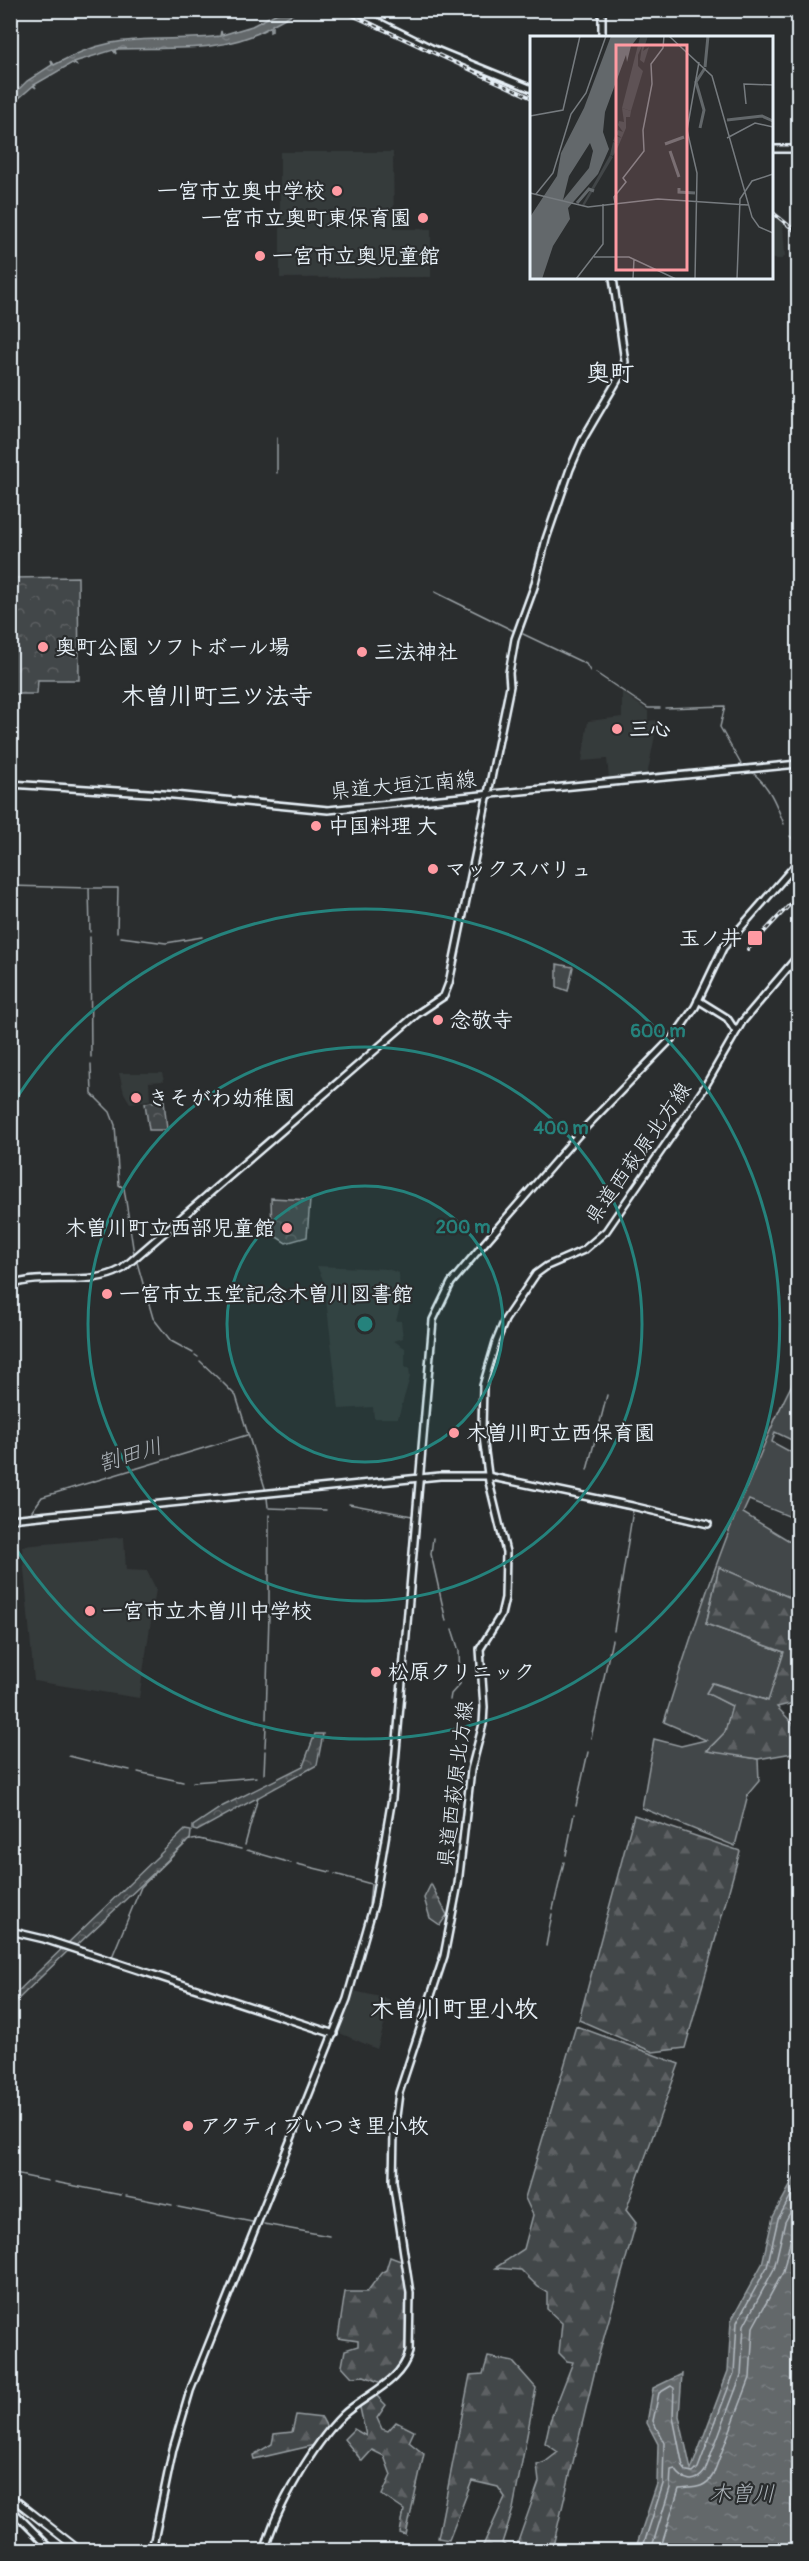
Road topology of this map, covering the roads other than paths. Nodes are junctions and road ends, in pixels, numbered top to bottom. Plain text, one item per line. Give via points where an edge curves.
1 (354, 10) edge
2 (602, 10) edge
3 (602, 36) edge
4 (530, 89) edge
5 (773, 149) edge
6 (798, 149) edge
7 (613, 279) edge
8 (798, 764) edge
9 (10, 784) edge
10 (487, 795) junction
11 (798, 862) edge
12 (798, 956) edge
13 (698, 1000) junction
14 (736, 1032) junction
15 (10, 1285) edge
16 (420, 1476) junction
17 (488, 1476) junction
18 (10, 1519) edge
19 (708, 1524) dead end
20 (10, 1931) edge
21 (334, 2034) junction
22 (10, 2496) edge
23 (10, 2508) edge
24 (52, 2550) edge
25 (80, 2550) edge
26 (152, 2550) edge
27 (265, 2550) edge

1 - 4 street via 431,48
2 - 3 street
5 - 6 street
7 - 10 street via 625,362 583,439 543,547 515,639 510,686
8 - 10 street, 県道大垣江南線
9 - 10 street, 県道大垣江南線 via 328,810
10 - 15 street via 444,996 417,1014 132,1263 104,1277 45,1278
11 - 13 street via 723,948
12 - 14 street, 県道西萩原北方線
13 - 14 street via 728,1018
13 - 16 street via 670,1042 567,1148 446,1291 432,1328
14 - 17 street, 県道西萩原北方線 via 703,1090 606,1231 584,1250 536,1274 505,1320 483,1386 482,1429
16 - 17 street
16 - 18 street
16 - 21 street via 386,1841 368,1931
17 - 19 street
17 - 27 street, 県道西萩原北方線 via 506,1552 505,1598 501,1615 480,1649 483,1724 471,1770 455,1903 435,1988 399,2093 395,2121 393,2181 410,2293 409,2352 395,2375 345,2414 320,2442 277,2518
20 - 21 street
21 - 26 street via 190,2391 173,2449
22 - 25 main road
23 - 24 street

